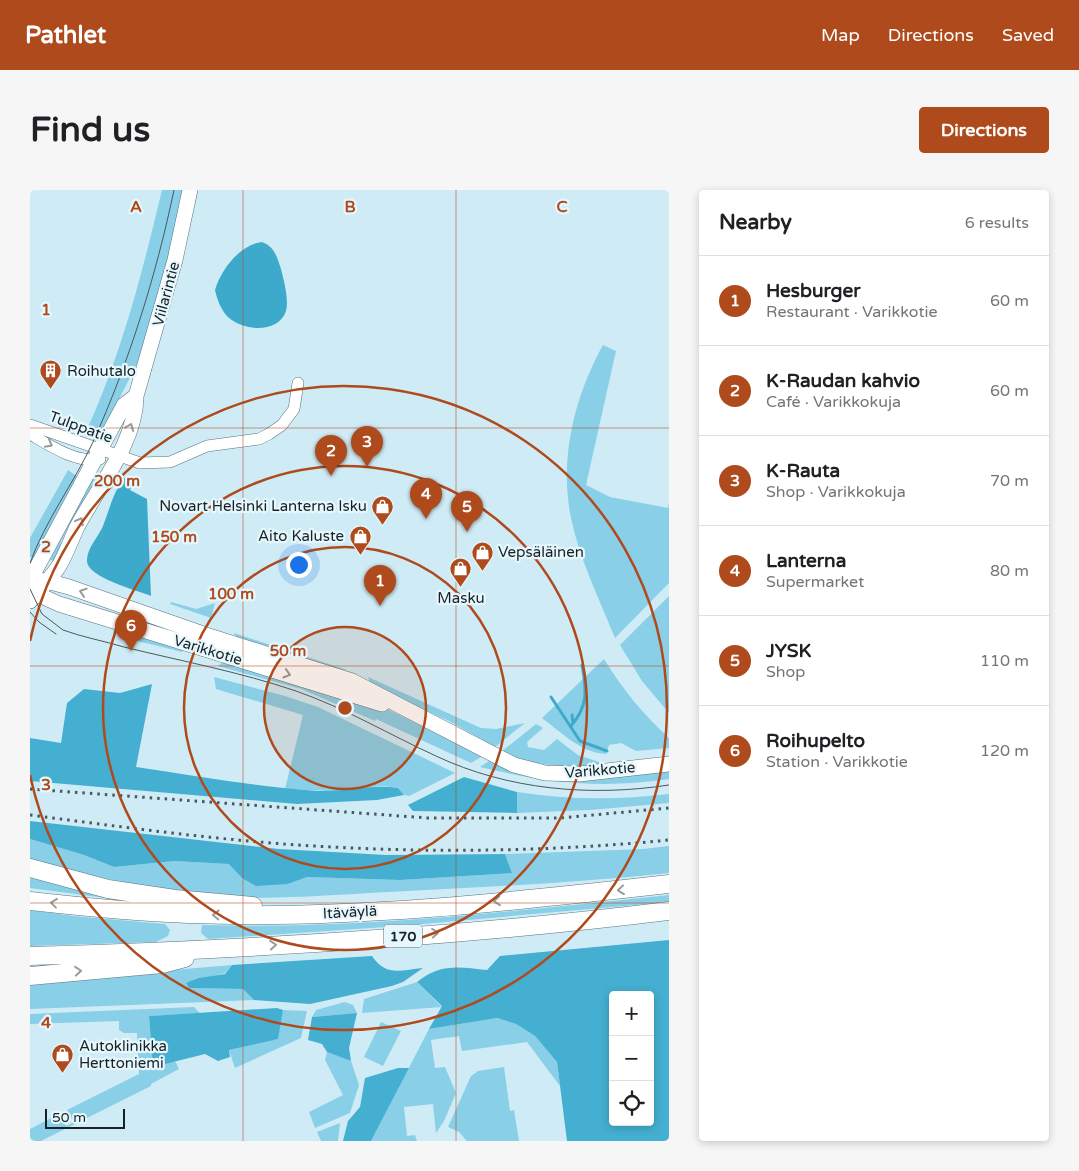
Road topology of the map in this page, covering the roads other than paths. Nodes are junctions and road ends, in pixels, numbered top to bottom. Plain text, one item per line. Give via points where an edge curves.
1 (190, 190) edge
2 (298, 383) dead end
3 (136, 396) junction
4 (30, 425) edge
5 (30, 434) edge
6 (97, 455) junction
7 (117, 456) junction
8 (47, 581) junction
9 (31, 587) edge
10 (396, 706) junction
11 (669, 764) edge
12 (30, 868) edge
13 (669, 884) edge
14 (30, 901) edge
15 (669, 911) edge
16 (318, 914) junction
17 (224, 949) junction
18 (30, 956) edge
19 (30, 976) edge

1 - 3 main road, Viilarintie via 175,260
2 - 7 street via 294,409 282,425 259,439 207,446 170,462 153,464
3 - 6 main road, Viilarintie via 124,405
7 -> 3 main road, Viilarintie via 136,410
4 - 6 street, Tulppatie
5 -> 6 street, Tulppatie via 61,450
6 - 7 street, Tulppatie
6 - 9 main road, Viilarintie
8 -> 7 main road, Viilarintie via 59,565
8 - 9 main road, Viilarintie
10 -> 8 main road, Varikkotie via 352,680
9 -> 10 main road, Varikkotie via 45,600
10 - 11 main road, Varikkotie via 499,759 529,770 579,774
12 - 16 highway via 108,889
13 -> 16 highway, Itäväylä / 170 via 506,901
16 -> 14 highway, Itäväylä / 170 via 188,914
17 -> 15 highway, Itäväylä / 170
17 - 18 highway, Itäväylä / 170
19 -> 17 highway via 162,964

